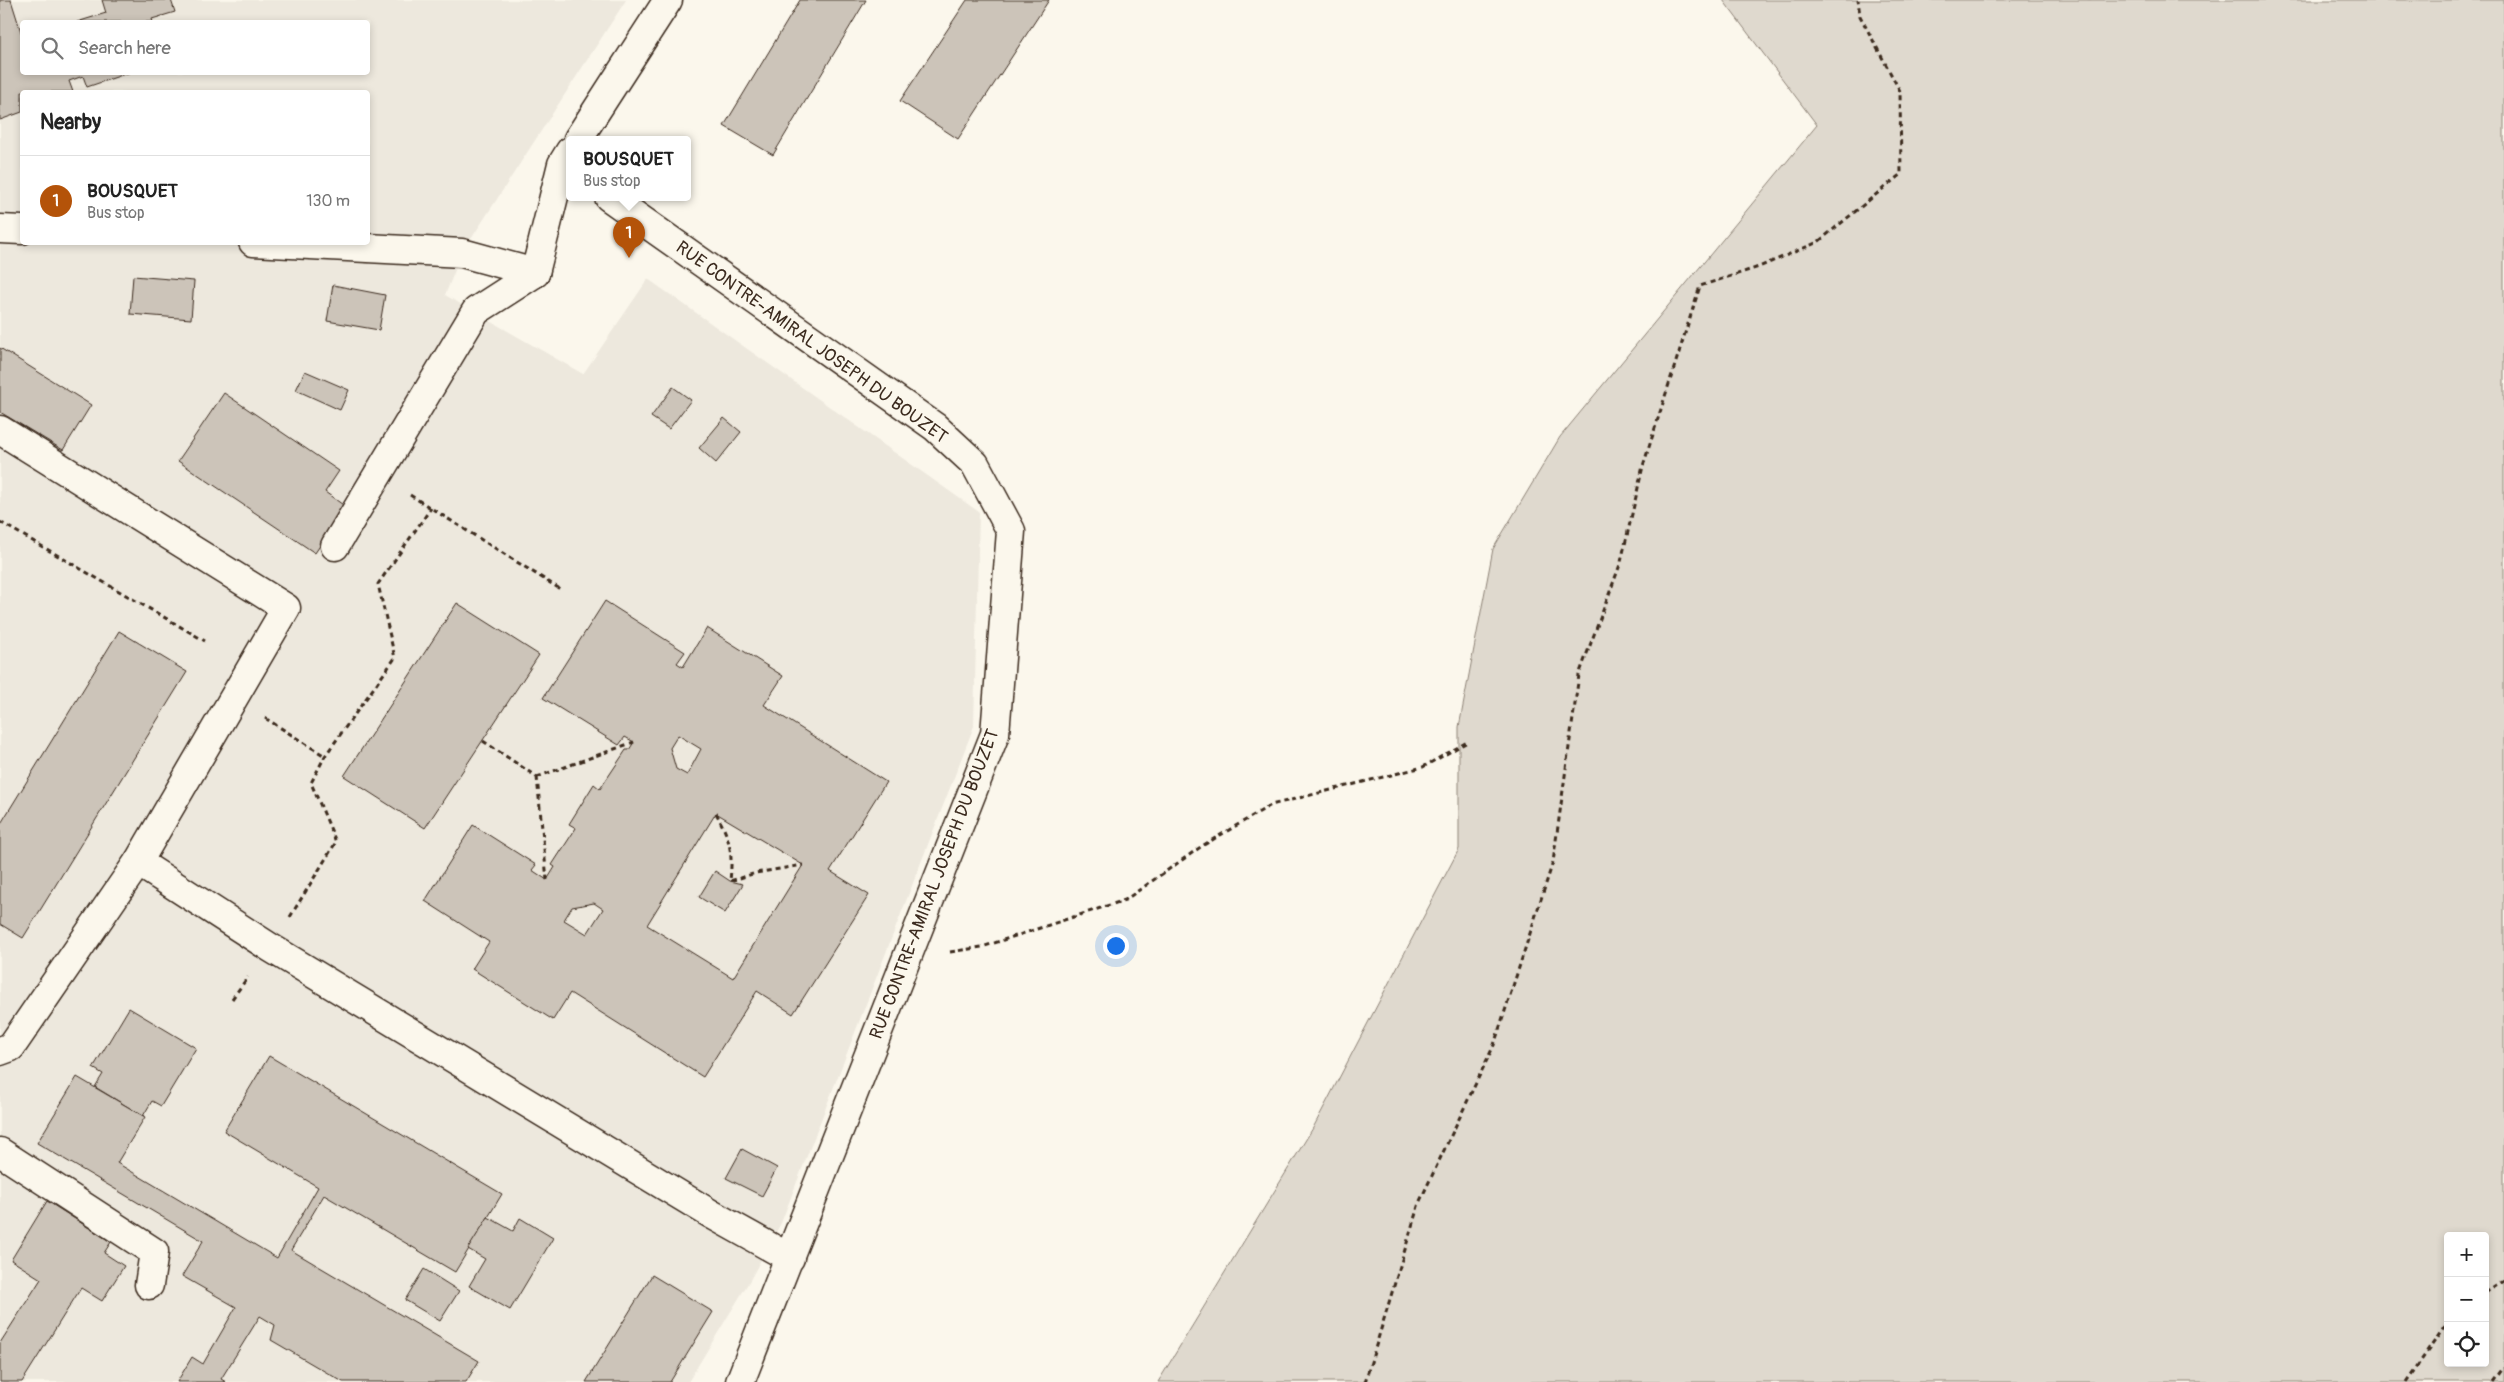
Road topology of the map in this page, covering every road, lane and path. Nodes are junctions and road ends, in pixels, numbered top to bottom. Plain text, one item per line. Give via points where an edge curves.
1 (668, 0) edge
2 (1858, 0) edge
3 (580, 136) edge
4 (566, 168) edge
5 (615, 201) edge
6 (0, 229) edge
7 (20, 230) edge
8 (310, 245) edge
9 (535, 273) junction
10 (0, 430) edge
11 (378, 474) junction
12 (432, 508) junction
13 (0, 522) edge
14 (335, 546) dead end
15 (560, 590) dead end
16 (205, 642) dead end
17 (260, 715) dead end
18 (482, 741) dead end
19 (1469, 741) dead end
20 (634, 742) dead end
21 (325, 756) junction
22 (537, 777) junction
23 (716, 813) dead end
24 (138, 862) junction
25 (803, 865) dead end
26 (547, 880) dead end
27 (271, 948) junction
28 (907, 958) junction
29 (232, 998) dead end
30 (0, 1052) edge
31 (0, 1152) edge
32 (790, 1258) junction
33 (2504, 1281) edge
34 (149, 1285) dead end
35 (2489, 1290) edge
36 (2444, 1328) edge
37 (2504, 1367) edge
38 (740, 1382) edge
39 (1365, 1382) edge
40 (2406, 1382) edge
41 (2493, 1382) edge

1 - 3 street
2 - 39 path via 1860,16 1900,91 1901,174 1818,242 1759,267 1700,286 1643,466 1621,562 1579,675 1553,862 1494,1045 1419,1204
4 - 9 street
5 - 28 street, RUE CONTRE-AMIRAL JOSEPH DU BOUZET via 936,427 975,464 1011,531 995,734
6 - 7 street
8 - 9 street via 462,253
9 - 11 street via 476,311
10 - 24 street via 286,608
11 - 12 path
11 - 14 street
12 - 15 path
12 - 21 path via 378,584 395,658
13 - 16 path
17 - 21 path
18 - 22 path
19 - 28 path via 1423,767 1271,805 1202,846 1125,900 982,947
20 - 22 path
21 - 27 path via 311,783 336,842
22 - 26 path
23 - 25 path via 728,834 732,856 730,881
24 - 27 street
24 - 30 street via 11,1047
27 - 29 path
27 - 32 street via 711,1214
28 - 32 street, RUE CONTRE-AMIRAL JOSEPH DU BOUZET
31 - 34 street via 154,1252
32 - 38 street, RUE CONTRE-AMIRAL JOSEPH DU BOUZET
33 - 35 path
36 - 40 path
37 - 41 path

